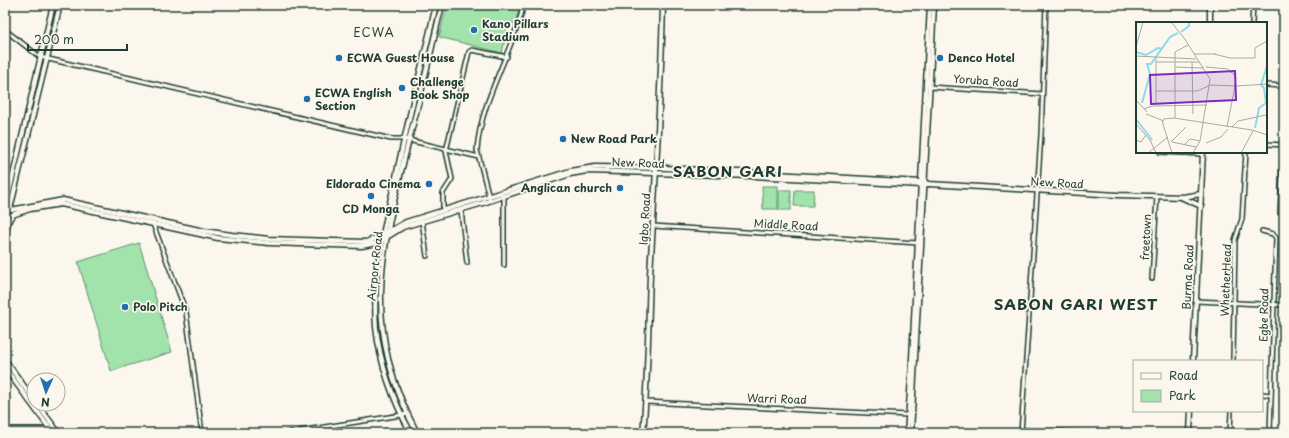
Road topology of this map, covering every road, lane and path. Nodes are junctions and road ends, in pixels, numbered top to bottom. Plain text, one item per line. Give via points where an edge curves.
1 (53, 5) edge
2 (60, 5) edge
3 (436, 5) edge
4 (442, 5) edge
5 (523, 5) edge
6 (663, 5) edge
7 (930, 5) edge
8 (934, 5) edge
9 (1046, 5) edge
10 (1210, 5) edge
11 (1253, 5) edge
12 (1210, 22) edge
13 (1252, 22) edge
14 (5, 30) edge
15 (40, 57) junction
16 (507, 57) junction
17 (47, 58) junction
18 (1267, 85) edge
19 (1284, 86) edge
20 (929, 87) junction
21 (1042, 94) junction
22 (404, 139) junction
23 (1284, 140) edge
24 (409, 141) junction
25 (1267, 144) edge
26 (1284, 145) edge
27 (446, 151) junction
28 (1203, 153) edge
29 (1246, 153) edge
30 (479, 157) junction
31 (656, 170) junction
32 (542, 181) junction
33 (924, 184) junction
34 (1036, 191) junction
35 (1201, 194) junction
36 (504, 196) junction
37 (1157, 196) junction
38 (489, 197) junction
39 (1183, 197) junction
40 (483, 201) junction
41 (61, 202) junction
42 (1201, 206) junction
43 (8, 209) edge
44 (461, 210) junction
45 (1280, 213) dead end
46 (443, 214) junction
47 (11, 217) junction
48 (5, 218) edge
49 (422, 221) junction
50 (153, 222) junction
51 (653, 226) junction
52 (5, 231) edge
53 (1262, 231) dead end
54 (387, 232) junction
55 (383, 238) junction
56 (918, 243) junction
57 (427, 256) dead end
58 (467, 263) dead end
59 (504, 265) dead end
60 (1152, 279) dead end
61 (1196, 301) junction
62 (1234, 303) junction
63 (1273, 305) junction
64 (1284, 305) edge
65 (914, 353) junction
66 (386, 356) junction
67 (381, 357) junction
68 (5, 360) edge
69 (1193, 360) edge
70 (1233, 360) edge
71 (5, 368) edge
72 (26, 389) edge
73 (1263, 394) edge
74 (1271, 394) junction
75 (646, 402) junction
76 (43, 412) edge
77 (1191, 412) edge
78 (1231, 412) edge
79 (408, 414) junction
80 (908, 415) junction
81 (402, 416) junction
82 (5, 429) edge
83 (25, 429) junction
84 (49, 429) junction
85 (1021, 431) edge
86 (26, 433) edge
87 (53, 433) edge
88 (59, 433) edge
89 (202, 433) edge
90 (286, 433) edge
91 (411, 433) edge
92 (417, 433) edge
93 (643, 433) edge
94 (907, 433) edge
95 (910, 433) edge
96 (1094, 433) edge
97 (1190, 433) edge
98 (1230, 433) edge
99 (1270, 433) edge

1 - 15 main road
2 - 17 main road
3 - 22 main road, Airport Road
4 - 24 main road, Airport Road
5 - 16 street
6 - 31 main road, Igbo Road
7 - 33 main road
8 - 20 main road
9 - 21 street
10 - 12 main road
11 - 13 street
14 - 15 street
15 - 17 street
15 - 43 main road
16 - 27 street via 472,50 469,52
16 - 30 street via 485,110 478,142
17 - 22 street via 280,115 391,139
17 - 43 main road
18 - 19 street
20 - 21 street, Yoruba Road
20 - 33 main road
21 - 34 street
22 - 24 street
22 - 55 main road, Airport Road
23 - 26 street
24 - 27 street
24 - 54 main road, Airport Road
25 - 26 street
26 - 45 street
27 - 30 street
27 - 46 street via 452,178 443,193
28 - 35 main road, Burma Road
29 - 62 street, WhetherHead via 1242,219 1235,240
30 - 38 street
31 - 32 main road, New Road via 580,170
31 - 33 main road, New Road
31 - 51 main road, Igbo Road
32 - 36 main road, New Road
32 - 38 main road, New Road
33 - 34 main road, New Road
33 - 56 main road
33 - 65 main road
34 - 37 main road, New Road
34 - 85 street
35 - 39 main road, New Road
35 - 42 main road, Burma Road
36 - 40 main road, New Road
36 - 59 street
37 - 39 main road, New Road
37 - 60 street, freetown
38 - 40 main road, New Road
39 - 42 main road, New Road
40 - 44 main road, New Road
40 - 46 main road, New Road
41 - 43 main road
41 - 47 main road via 24,210
41 - 50 main road
42 - 61 main road, Burma Road
43 - 47 main road
44 - 46 main road, New Road
44 - 58 street
46 - 49 main road, New Road
46 - 54 main road, New Road via 401,224
47 - 48 main road
47 - 52 main road
49 - 55 main road, New Road
49 - 57 street
50 - 55 main road via 268,239 366,242
50 - 89 street via 186,312
51 - 56 street, Middle Road
51 - 75 main road, Igbo Road
53 - 63 street, Egbe Road via 1273,234 1276,238
54 - 55 main road, New Road
55 - 66 main road, Airport Road via 380,293
55 - 67 main road, Airport Road via 378,263 376,308
56 - 65 main road
61 - 62 street
61 - 69 main road, Burma Road
62 - 63 street
62 - 70 street, WhetherHead
63 - 64 street
63 - 74 street, Egbe Road
65 - 80 main road
65 - 95 main road
66 - 67 main road
66 - 79 main road, Airport Road
67 - 81 main road, Airport Road
68 - 72 main road
71 - 84 main road
73 - 74 street
74 - 99 street, Egbe Road
75 - 80 street, Warri Road
75 - 93 main road, Igbo Road
76 - 88 main road
77 - 97 main road
78 - 98 street
79 - 81 street
79 - 92 main road, Airport Road
80 - 94 main road
81 - 90 street
81 - 91 main road, Airport Road
82 - 83 street
83 - 84 street
83 - 86 street
84 - 87 main road
85 - 96 street

